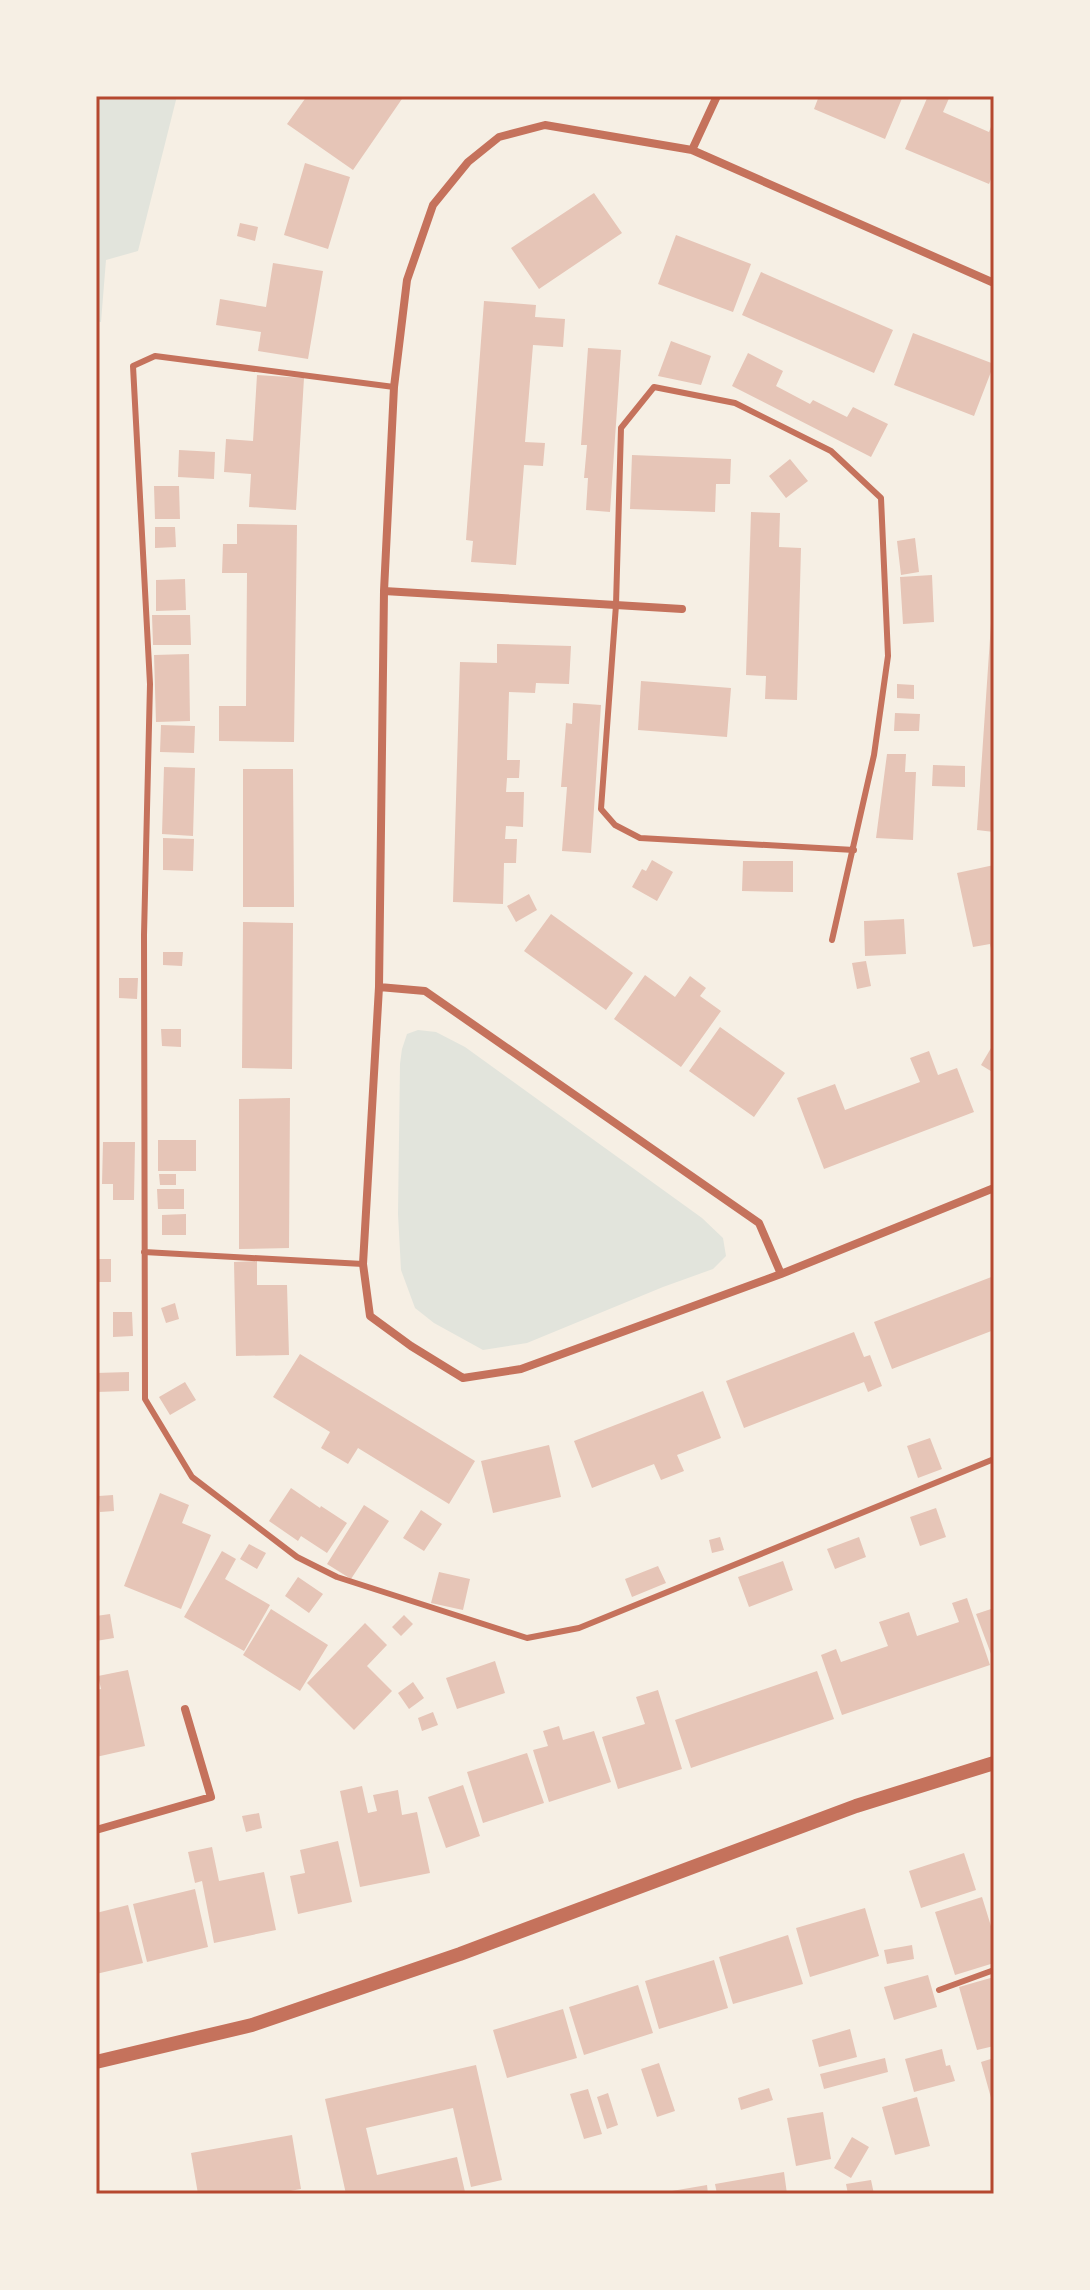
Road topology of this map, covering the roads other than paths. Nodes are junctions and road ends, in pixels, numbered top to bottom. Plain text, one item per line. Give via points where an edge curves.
1 (717, 96) edge
2 (692, 150) junction
3 (994, 283) edge
4 (394, 387) junction
5 (384, 591) junction
6 (616, 605) junction
7 (682, 609) dead end
8 (854, 850) junction
9 (832, 940) dead end
10 (379, 987) junction
11 (994, 1190) edge
12 (144, 1252) junction
13 (363, 1264) junction
14 (781, 1274) junction
15 (994, 1459) edge
16 (185, 1709) dead end
17 (994, 1763) edge
18 (96, 1830) edge
19 (994, 1970) edge
20 (939, 1990) dead end
21 (96, 2062) edge

1 - 2 street
2 - 3 street
2 - 4 street via 545,125 499,137 468,162 433,205 407,280
4 - 5 street
4 - 12 lane via 155,356 133,366 150,684
5 - 6 street
5 - 10 street
6 - 7 street
6 - 8 lane via 601,809 615,825 640,838
6 - 8 lane via 621,428 654,387 735,403 831,451 881,498 888,656
8 - 9 lane
10 - 13 street
10 - 14 street via 425,991 759,1223
11 - 14 street
12 - 13 lane
12 - 15 lane via 145,1399 192,1477 297,1557 337,1577 527,1638 579,1628
13 - 14 street via 370,1316 463,1378 521,1369
16 - 18 street via 211,1797
17 - 21 street via 856,1806 460,1954 252,2025
19 - 20 lane

